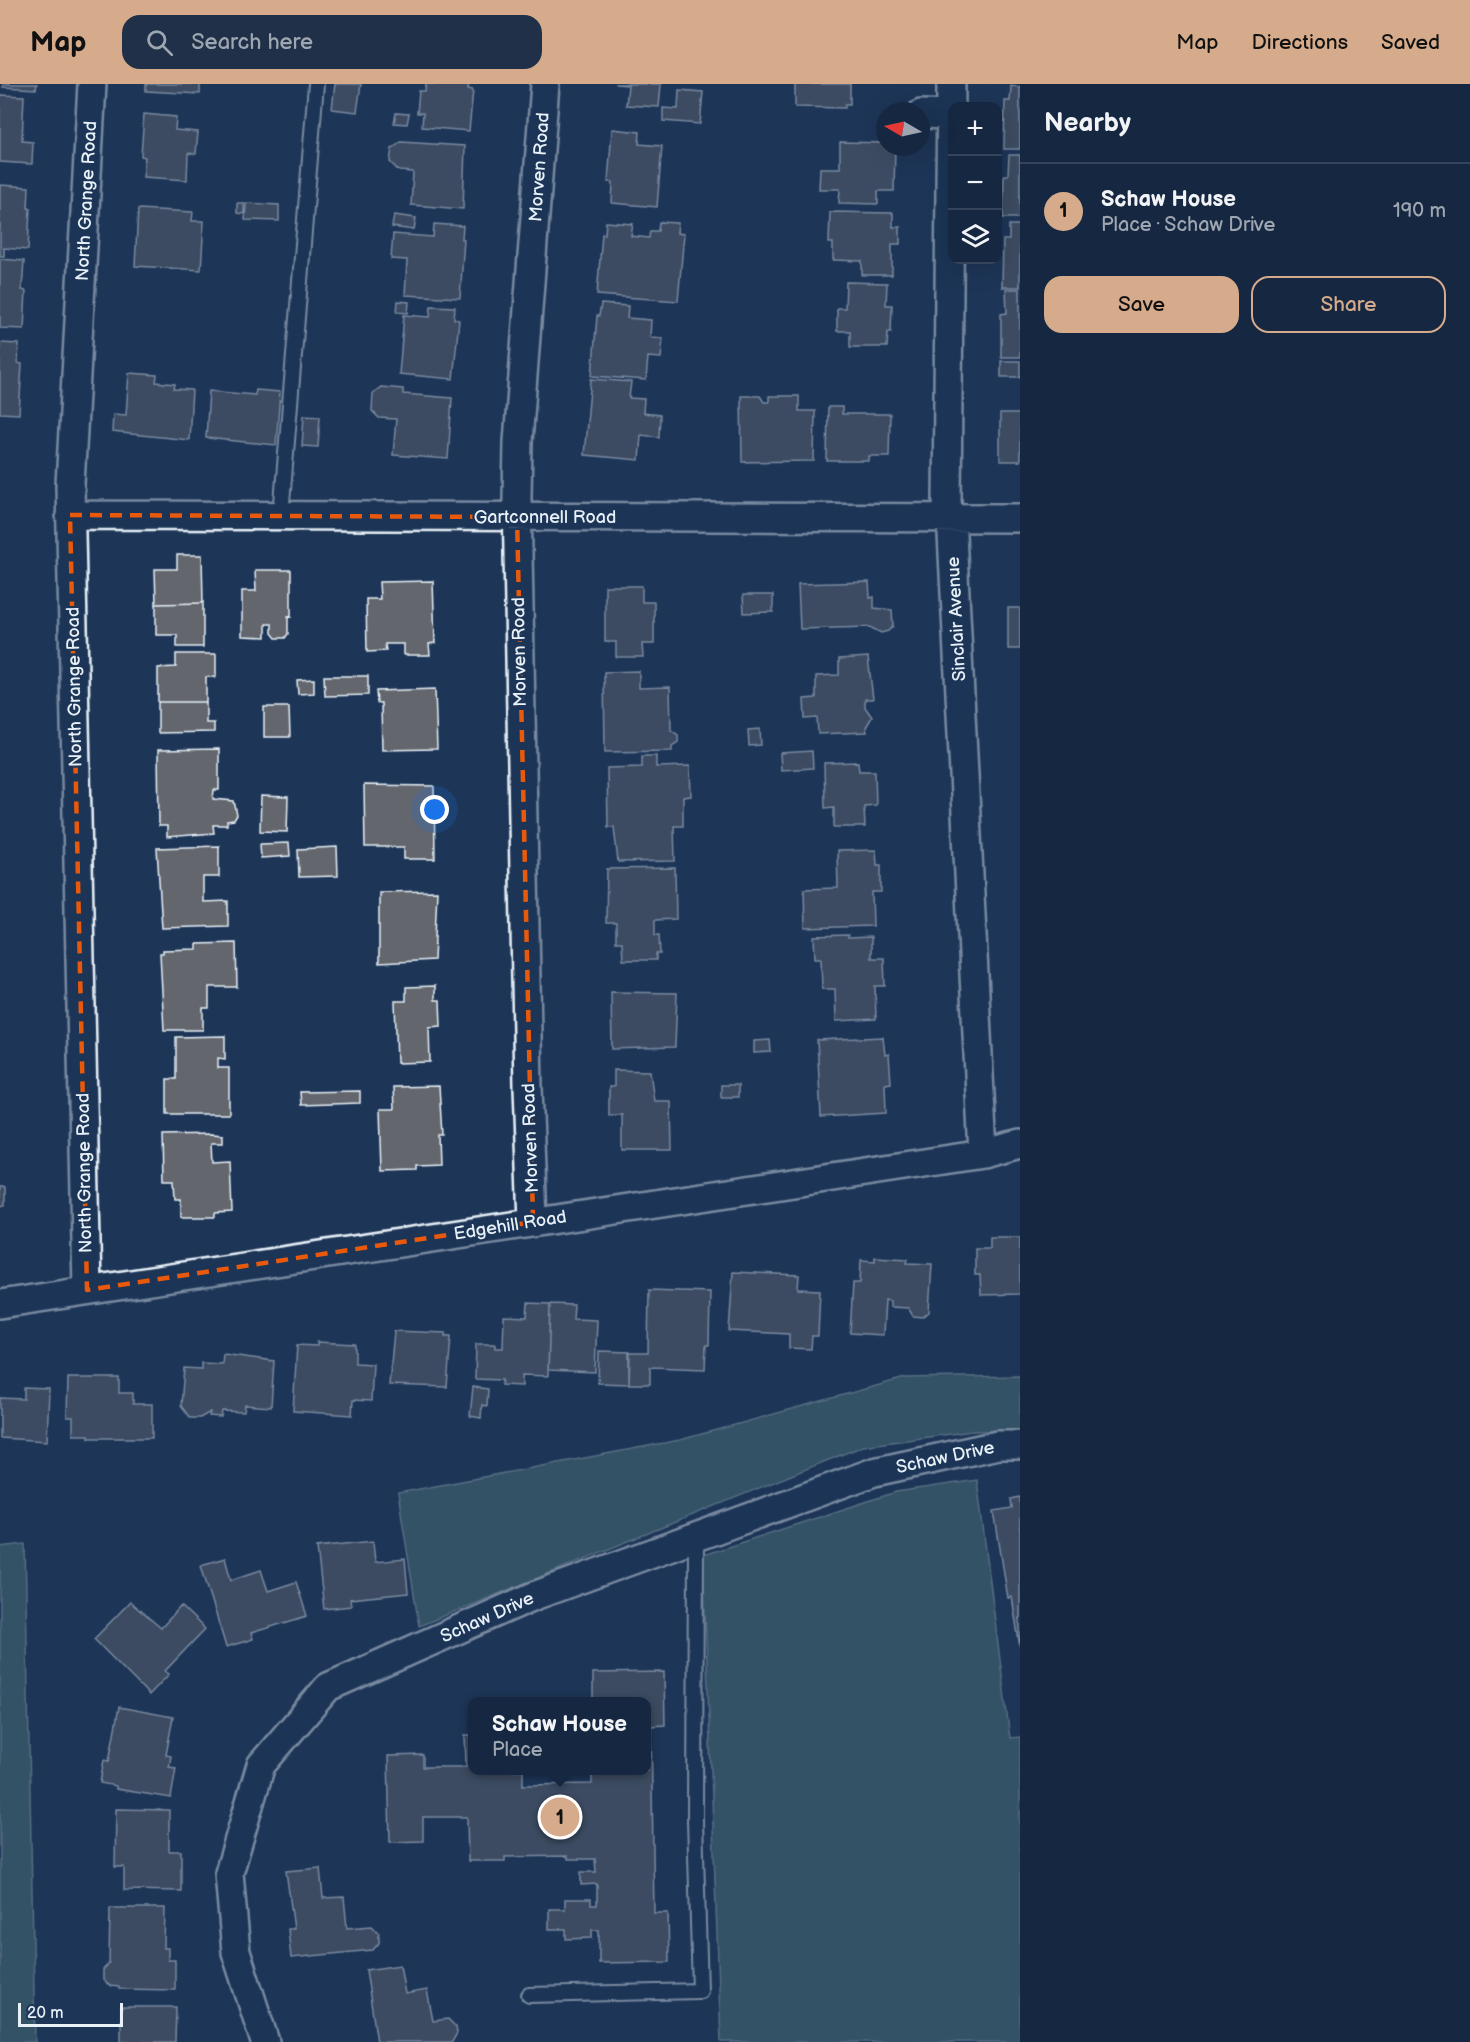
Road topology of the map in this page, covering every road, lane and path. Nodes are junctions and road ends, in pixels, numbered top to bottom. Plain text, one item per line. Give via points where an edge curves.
1 (92, 84) edge
2 (316, 84) edge
3 (545, 84) edge
4 (951, 84) edge
5 (951, 102) edge
6 (930, 114) edge
7 (948, 115) edge
8 (951, 156) edge
9 (70, 515) junction
10 (281, 515) junction
11 (517, 517) junction
12 (950, 517) junction
13 (1020, 518) edge
14 (1020, 1144) edge
15 (983, 1154) junction
16 (533, 1222) junction
17 (87, 1290) junction
18 (0, 1304) edge
19 (1020, 1445) edge
20 (696, 1538) junction
21 (529, 1995) dead end
22 (265, 2042) edge

1 - 9 street, North Grange Road
2 - 10 lane
3 - 11 street, Morven Road via 518,442
4 - 5 street, Sinclair Avenue
6 - 7 street
8 - 12 street, Sinclair Avenue via 947,501
9 - 10 street, Gartconnell Road
9 - 17 street, North Grange Road
10 - 11 street, Gartconnell Road
11 - 12 street, Gartconnell Road
11 - 16 street, Morven Road
12 - 13 street, Gartconnell Road
12 - 15 street, Sinclair Avenue
14 - 15 street, Edgehill Road
15 - 16 street, Edgehill Road
16 - 17 street, Edgehill Road
17 - 18 street, Edgehill Road
19 - 20 street, Schaw Drive via 998,1445 874,1472
20 - 21 lane via 695,1820 700,1991
20 - 22 street, Schaw Drive via 534,1596 328,1687 261,1765 229,1873 236,1952

